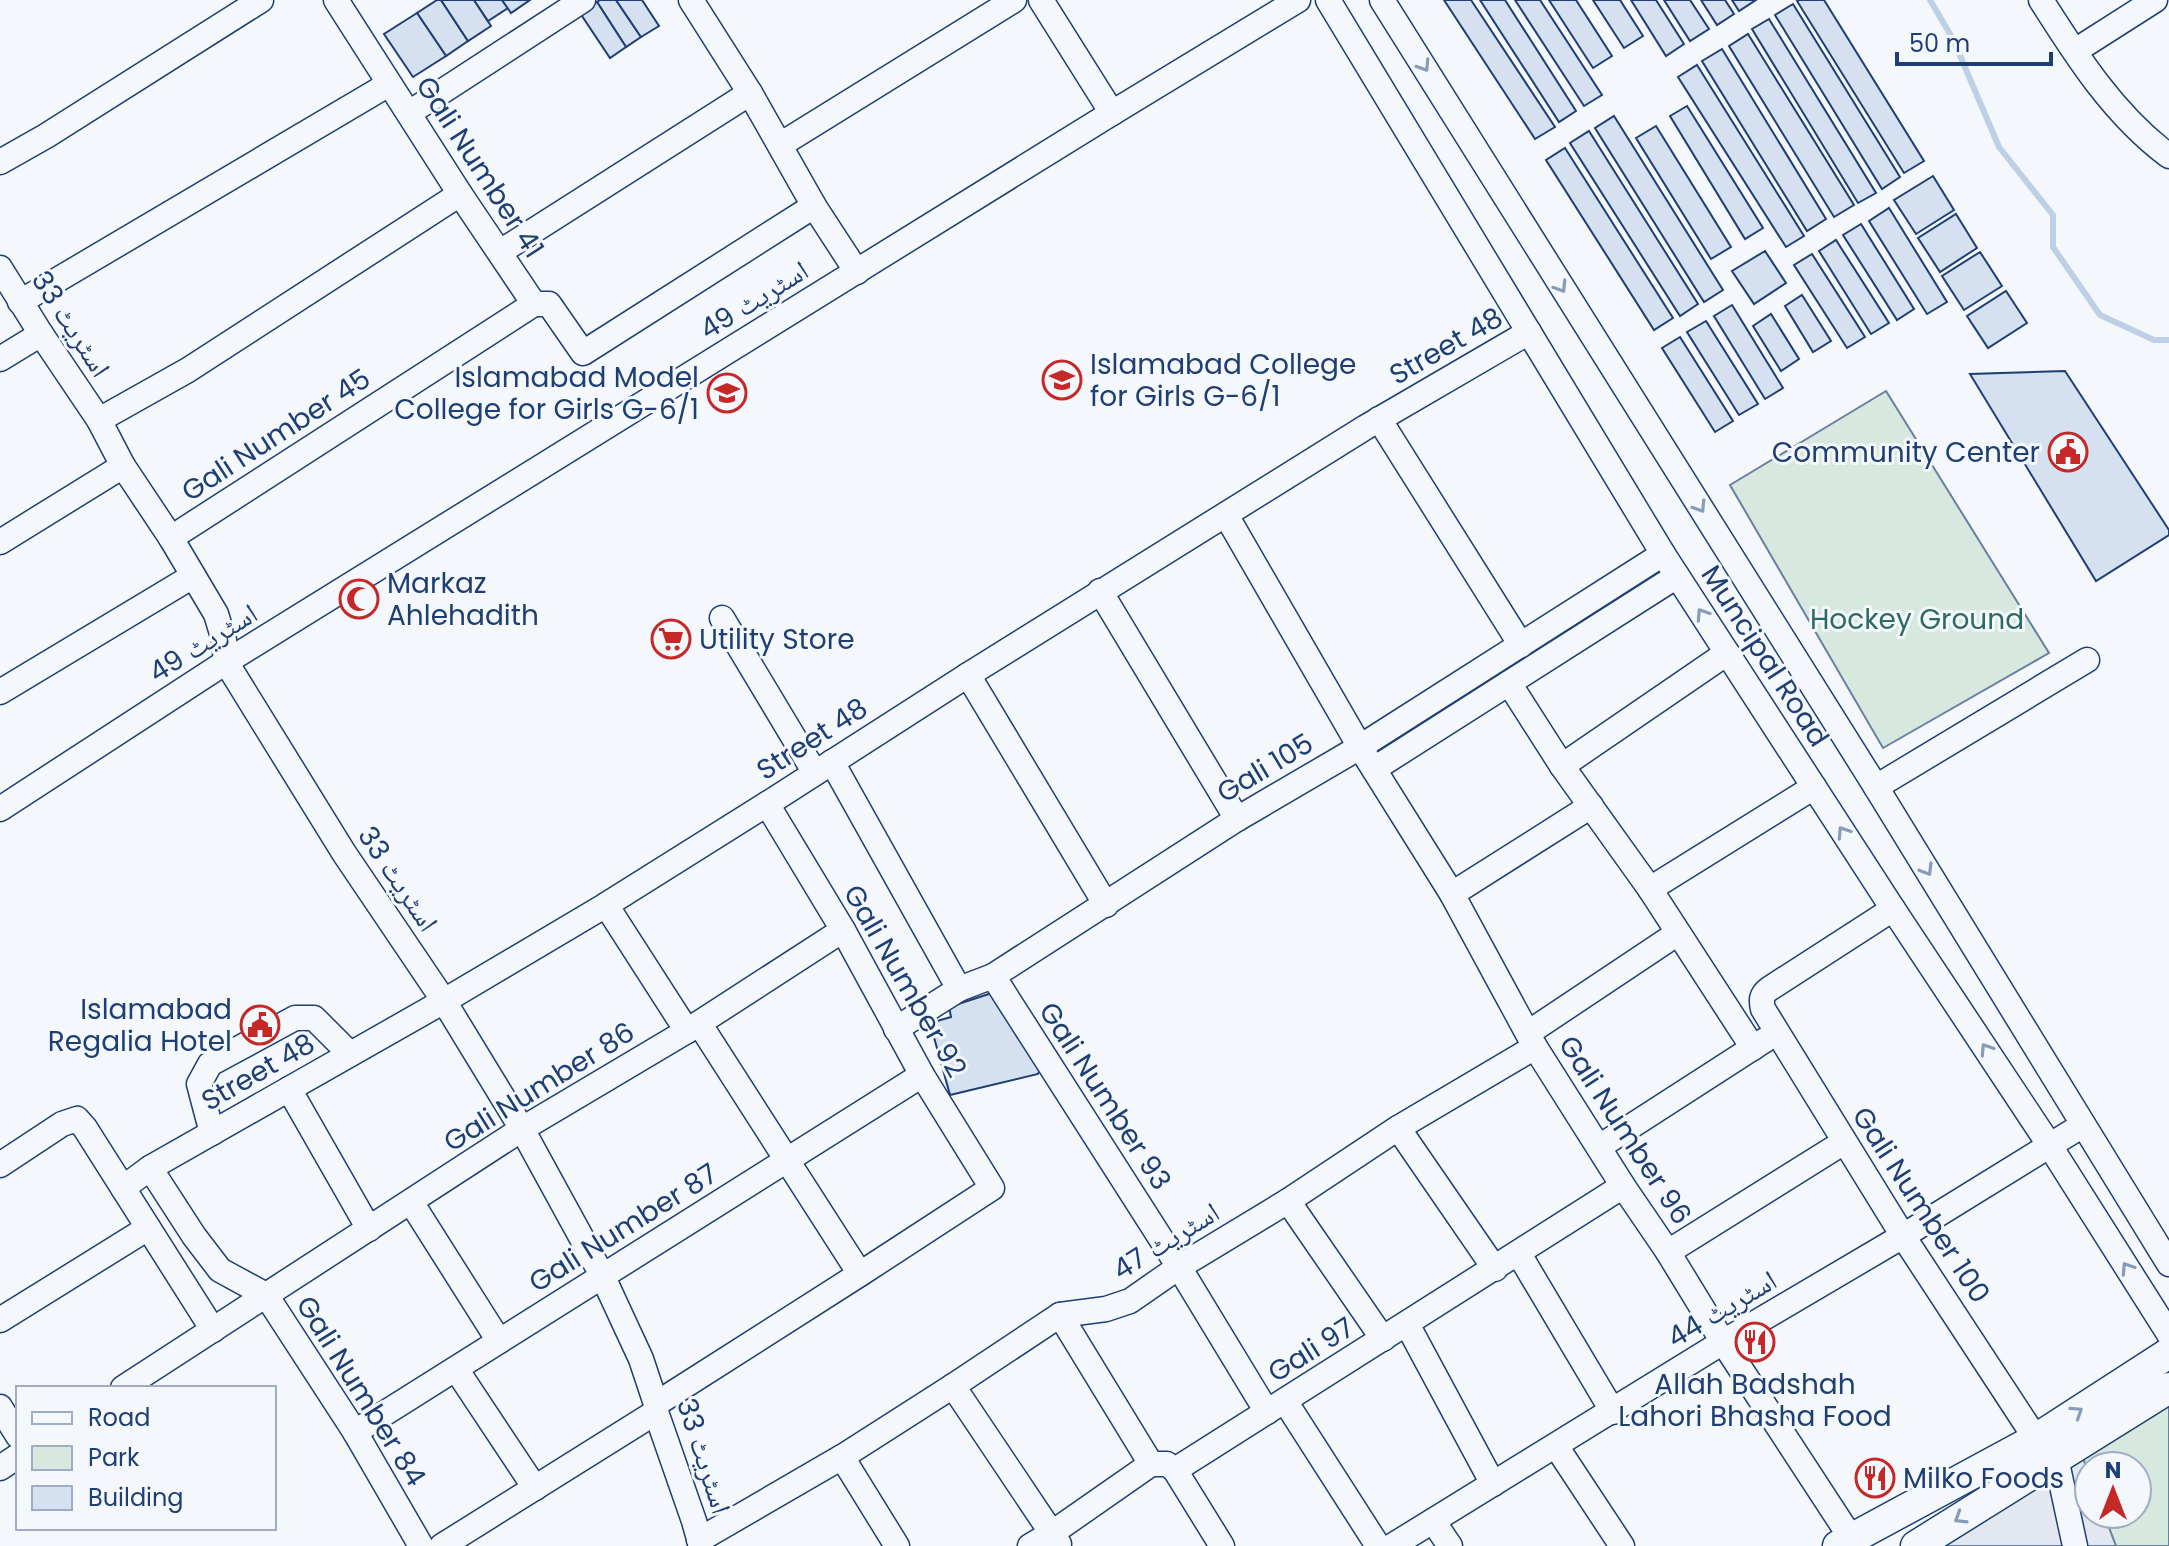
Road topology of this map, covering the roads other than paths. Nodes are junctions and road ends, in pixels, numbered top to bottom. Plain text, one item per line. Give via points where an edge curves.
1 (261, 0) edge
2 (336, 0) edge
3 (583, 0) edge
4 (691, 0) edge
5 (1041, 0) edge
6 (1298, 0) edge
7 (1328, 0) edge
8 (1382, 0) edge
9 (2041, 0) edge
10 (2155, 0) edge
11 (1010, 1) edge
12 (2075, 51) junction
13 (389, 84) junction
14 (750, 93) junction
15 (409, 113) junction
16 (1112, 113) junction
17 (780, 145) junction
18 (2169, 156) edge
19 (0, 162) edge
20 (460, 194) junction
21 (814, 206) junction
22 (500, 252) junction
23 (0, 268) edge
24 (857, 272) junction
25 (20, 302) junction
26 (534, 304) junction
27 (1529, 332) junction
28 (41, 334) junction
29 (0, 359) edge
30 (1379, 419) junction
31 (99, 420) junction
32 (123, 466) junction
33 (1226, 515) junction
34 (171, 538) junction
35 (0, 542) edge
36 (1663, 554) junction
37 (193, 576) junction
38 (1677, 576) junction
39 (1100, 591) junction
40 (722, 618) dead end
41 (1521, 645) junction
42 (1727, 653) junction
43 (2087, 660) dead end
44 (226, 662) junction
45 (968, 675) junction
46 (1509, 683) junction
47 (0, 692) edge
48 (1360, 747) junction
49 (1562, 766) junction
50 (823, 768) junction
51 (1374, 769) junction
52 (1814, 787) junction
53 (1876, 787) junction
54 (767, 804) junction
55 (1591, 806) junction
56 (0, 809) edge
57 (1237, 819) junction
58 (1650, 889) junction
59 (1452, 894) junction
60 (606, 905) junction
61 (1106, 905) junction
62 (1893, 909) junction
63 (843, 930) junction
64 (1678, 933) junction
65 (993, 976) junction
66 (959, 989) junction
67 (444, 1001) junction
68 (693, 1027) junction
69 (896, 1029) junction
70 (1777, 1032) junction
71 (1532, 1040) junction
72 (1753, 1048) junction
73 (350, 1054) junction
74 (922, 1075) junction
75 (289, 1089) junction
76 (2083, 1125) junction
77 (1398, 1128) junction
78 (522, 1129) junction
79 (212, 1133) junction
80 (1844, 1142) junction
81 (2050, 1146) junction
82 (1599, 1147) junction
83 (786, 1161) junction
84 (0, 1165) edge
85 (150, 1168) junction
86 (1623, 1186) junction
87 (123, 1188) junction
88 (1288, 1201) junction
89 (411, 1202) junction
90 (148, 1228) junction
91 (369, 1229) junction
92 (1903, 1236) junction
93 (1668, 1252) junction
94 (1519, 1254) junction
95 (2169, 1264) edge
96 (1179, 1267) junction
97 (1495, 1269) junction
98 (860, 1274) junction
99 (603, 1277) junction
100 (266, 1295) junction
101 (1060, 1315) junction
102 (0, 1320) edge
103 (1407, 1324) junction
104 (213, 1330) junction
105 (2169, 1334) edge
106 (1383, 1339) junction
107 (499, 1341) junction
108 (1723, 1342) junction
109 (2169, 1353) edge
110 (456, 1369) junction
111 (126, 1386) edge
112 (953, 1386) junction
113 (2169, 1388) edge
114 (0, 1407) edge
115 (1276, 1407) junction
116 (656, 1408) junction
117 (1613, 1412) junction
118 (355, 1432) junction
119 (16, 1433) edge
120 (1556, 1446) junction
121 (2046, 1448) junction
122 (842, 1457) junction
123 (1163, 1467) junction
124 (1493, 1484) junction
125 (535, 1488) junction
126 (1433, 1521) junction
127 (1056, 1540) edge
128 (1845, 1542) edge
129 (700, 1543) edge
130 (421, 1546) edge
131 (442, 1546) edge
132 (897, 1546) edge
133 (1030, 1546) edge
134 (1222, 1546) edge
135 (1378, 1546) edge
136 (1392, 1546) edge
137 (1450, 1546) edge
138 (1622, 1546) edge
139 (1916, 1546) edge
140 (2075, 1546) edge

1 - 19 street
2 - 13 street, Gali Number 41
3 - 15 street
4 - 14 street
5 - 16 street
6 - 16 street, اسٹریٹ 49
7 - 27 street, Muncipal Road
8 -> 53 street, Muncipal Road
9 - 12 street
10 - 12 street
11 - 17 street
12 - 18 street via 2120,113
13 - 15 street, Gali Number 41
13 - 25 street
14 - 17 street
14 - 22 street
15 - 20 street, Gali Number 41
16 - 24 street, اسٹریٹ 49
17 - 21 street
20 - 22 street, Gali Number 41
20 - 31 street via 188,370
21 - 24 street
21 - 26 street, Gali Number 41 via 583,353 549,304
22 - 26 street, Gali Number 41
23 - 25 street, اسٹریٹ 33
24 - 44 street, اسٹریٹ 49
25 - 28 street, اسٹریٹ 33
26 - 34 street, Gali Number 45
27 - 30 street, Street 48
27 - 36 street, Muncipal Road
28 - 29 street
28 - 31 street, اسٹریٹ 33
30 - 33 street, Street 48
30 - 41 street
31 - 32 street, اسٹریٹ 33
32 - 34 street, اسٹریٹ 33
32 - 35 street
33 - 39 street, Street 48
33 - 48 street, Gali Number 96
34 - 37 street, اسٹریٹ 33
36 - 38 street, Muncipal Road
36 - 41 street, Gali 105
37 - 44 street, اسٹریٹ 33 via 216,614
37 - 47 street
42 -> 38 street, Muncipal Road
38 - 46 street
39 - 45 street, Street 48
39 - 57 street
40 - 50 street
41 - 48 street, Gali 105
42 - 49 street
42 - 52 street, Muncipal Road
43 - 53 street
44 - 56 street, اسٹریٹ 49
44 - 67 street, اسٹریٹ 33 via 344,853
45 - 50 street, Street 48
45 - 61 street
46 - 49 street
46 - 51 street
48 - 51 street, Gali Number 96
48 - 57 street, Gali 105
49 - 55 street
50 - 54 street, Street 48
50 - 66 street
51 - 59 street, Gali Number 96
52 - 58 street
62 -> 52 street, Muncipal Road
53 -> 76 street, Muncipal Road
54 - 60 street, Street 48
54 - 63 street, Gali Number 92
55 - 58 street
55 - 59 street
57 - 61 street, Gali 105
58 - 64 street
59 - 71 street, Gali Number 96
60 - 67 street, Street 48
60 - 68 street
61 - 65 street, Gali 105
62 - 70 street, Gali Number 100 via 1763,994 1763,1009
81 -> 62 street, Muncipal Road
63 - 68 street, Gali Number 86
63 - 69 street, Gali Number 92
64 - 71 street, اسٹریٹ 47
64 - 72 street
65 - 66 street, Gali 105
65 - 96 street, Gali Number 93
66 - 69 street, Gali 105
67 - 73 street, Street 48
67 - 78 street, اسٹریٹ 33
68 - 78 street, Gali Number 86
68 - 83 street
69 - 74 street, Gali Number 92
70 - 72 street
70 - 80 street, Gali Number 100
71 - 77 street, اسٹریٹ 47
71 - 82 street, Gali Number 96
72 - 82 street
73 - 75 street, Street 48
73 - 79 street via 314,1018 295,1018 210,1064 199,1084
74 - 83 street, Gali Number 87
74 - 98 street, Gali Number 92 via 992,1188
75 - 79 street, Street 48
75 - 91 street
76 - 81 street, اسٹریٹ 44
76 - 95 street, Muncipal Road
77 - 88 street, اسٹریٹ 47
77 - 97 street
78 - 89 street, Gali Number 86
78 - 99 street, اسٹریٹ 33
79 - 85 street, Street 48
80 - 92 street, Gali Number 100
80 - 93 street
81 - 92 street, اسٹریٹ 44
105 -> 81 street, Muncipal Road
82 - 86 street, Gali Number 96
83 - 98 street
83 - 99 street, Gali Number 87
84 - 87 street via 77,1119
85 - 87 street, Street 48
85 - 100 street, Gali Number 84 via 220,1270
86 - 93 street, Gali Number 96
86 - 94 street, Gali 97
87 - 90 street
88 - 96 street, اسٹریٹ 47
88 - 106 street
89 - 91 street, Gali Number 86
89 - 107 street
90 - 102 street
90 - 104 street
91 - 100 street, Gali Number 86
92 - 108 street, اسٹریٹ 44
92 - 121 street, Gali Number 100
93 - 108 street, Gali Number 96
94 - 97 street, Gali 97
94 - 117 street
96 - 101 street, اسٹریٹ 47 via 1130,1301
96 - 115 street, Gali Number 93
97 - 103 street, Gali 97
98 - 116 street
99 - 107 street, Gali Number 87
99 - 116 street, اسٹریٹ 33 via 641,1359
100 - 104 street, Gali Number 86
100 - 118 street, Gali Number 84
101 - 112 street, اسٹریٹ 47
101 - 123 street
103 - 106 street, Gali 97
103 - 124 street
104 - 111 street, Gali Number 86
106 - 115 street, Gali 97
107 - 110 street, Gali Number 87
108 - 117 street, اسٹریٹ 44
108 - 128 street, Gali Number 96
121 -> 109 main road
110 - 118 street, Gali Number 87
110 - 125 street
112 - 122 street, اسٹریٹ 47
112 - 127 street
113 - 121 main road
114 - 119 street
115 - 123 street, Gali 97
115 - 135 street, Gali Number 93
116 - 125 street
116 - 129 street, اسٹریٹ 33
117 - 120 street, اسٹریٹ 44
118 - 130 street, Gali Number 84
120 - 124 street, اسٹریٹ 44
120 - 138 street
121 - 128 main road
121 -> 139 main road
121 - 140 street
122 - 129 street, اسٹریٹ 47
122 - 132 street
123 - 127 street, Gali 97
123 - 134 street
124 - 126 street, اسٹریٹ 44
125 - 131 street
126 - 136 street, اسٹریٹ 44
126 - 137 street
127 - 133 street, Gali 97

